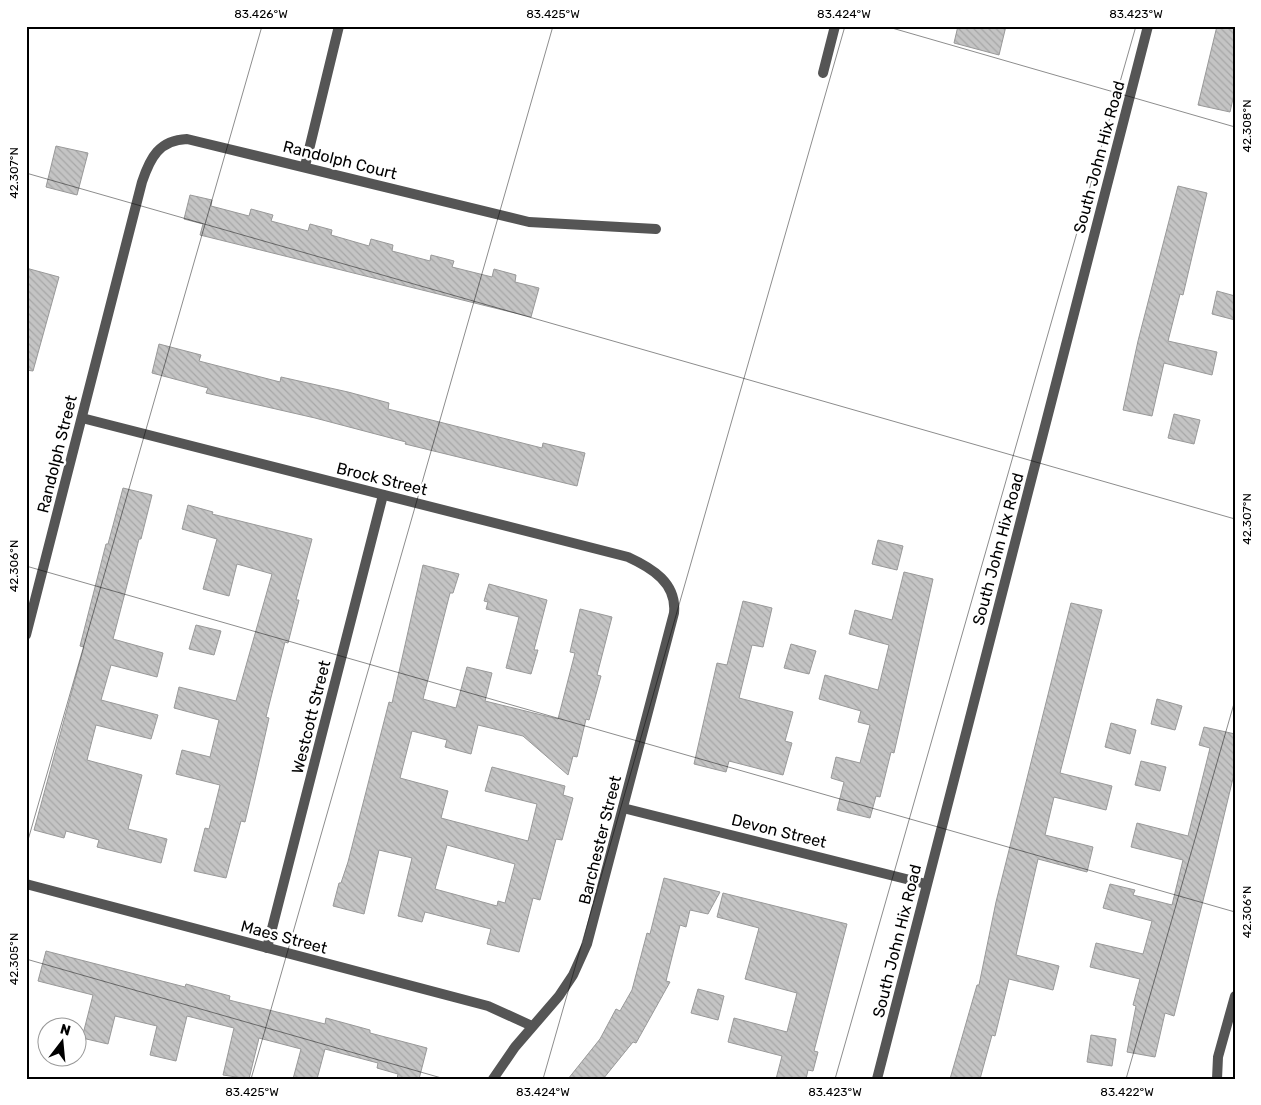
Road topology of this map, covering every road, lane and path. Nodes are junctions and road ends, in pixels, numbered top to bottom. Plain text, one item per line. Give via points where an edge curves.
1 (339, 26) edge
2 (835, 26) edge
3 (1148, 26) edge
4 (823, 73) dead end
5 (305, 166) junction
6 (656, 229) dead end
7 (116, 281) joint
8 (82, 418) junction
9 (383, 495) junction
10 (667, 584) joint
11 (26, 635) edge
12 (623, 808) junction
13 (26, 884) edge
14 (926, 884) junction
15 (268, 948) junction
16 (1235, 996) edge
17 (532, 1026) junction
18 (493, 1079) edge
19 (877, 1079) edge
20 (1217, 1079) edge

1 - 5 street
2 - 4 street
3 - 14 street, South John Hix Road
5 - 6 street, Randolph Court via 529,222
5 - 7 street, Randolph Court via 187,138 161,146 148,165 142,182
7 - 8 street, Randolph Street
8 - 9 street, Brock Street
8 - 11 street, Randolph Street
9 - 10 street, Brock Street via 628,557 646,565
9 - 15 street, Westcott Street
10 - 12 street, Barchester Street via 674,595 674,613
12 - 14 street, Devon Street
12 - 17 street, Barchester Street via 587,944 559,996
13 - 15 street, Maes Street
14 - 19 street, South John Hix Road
15 - 17 street, Maes Street via 488,1006
16 - 20 street via 1218,1057
17 - 18 street, Barchester Street

